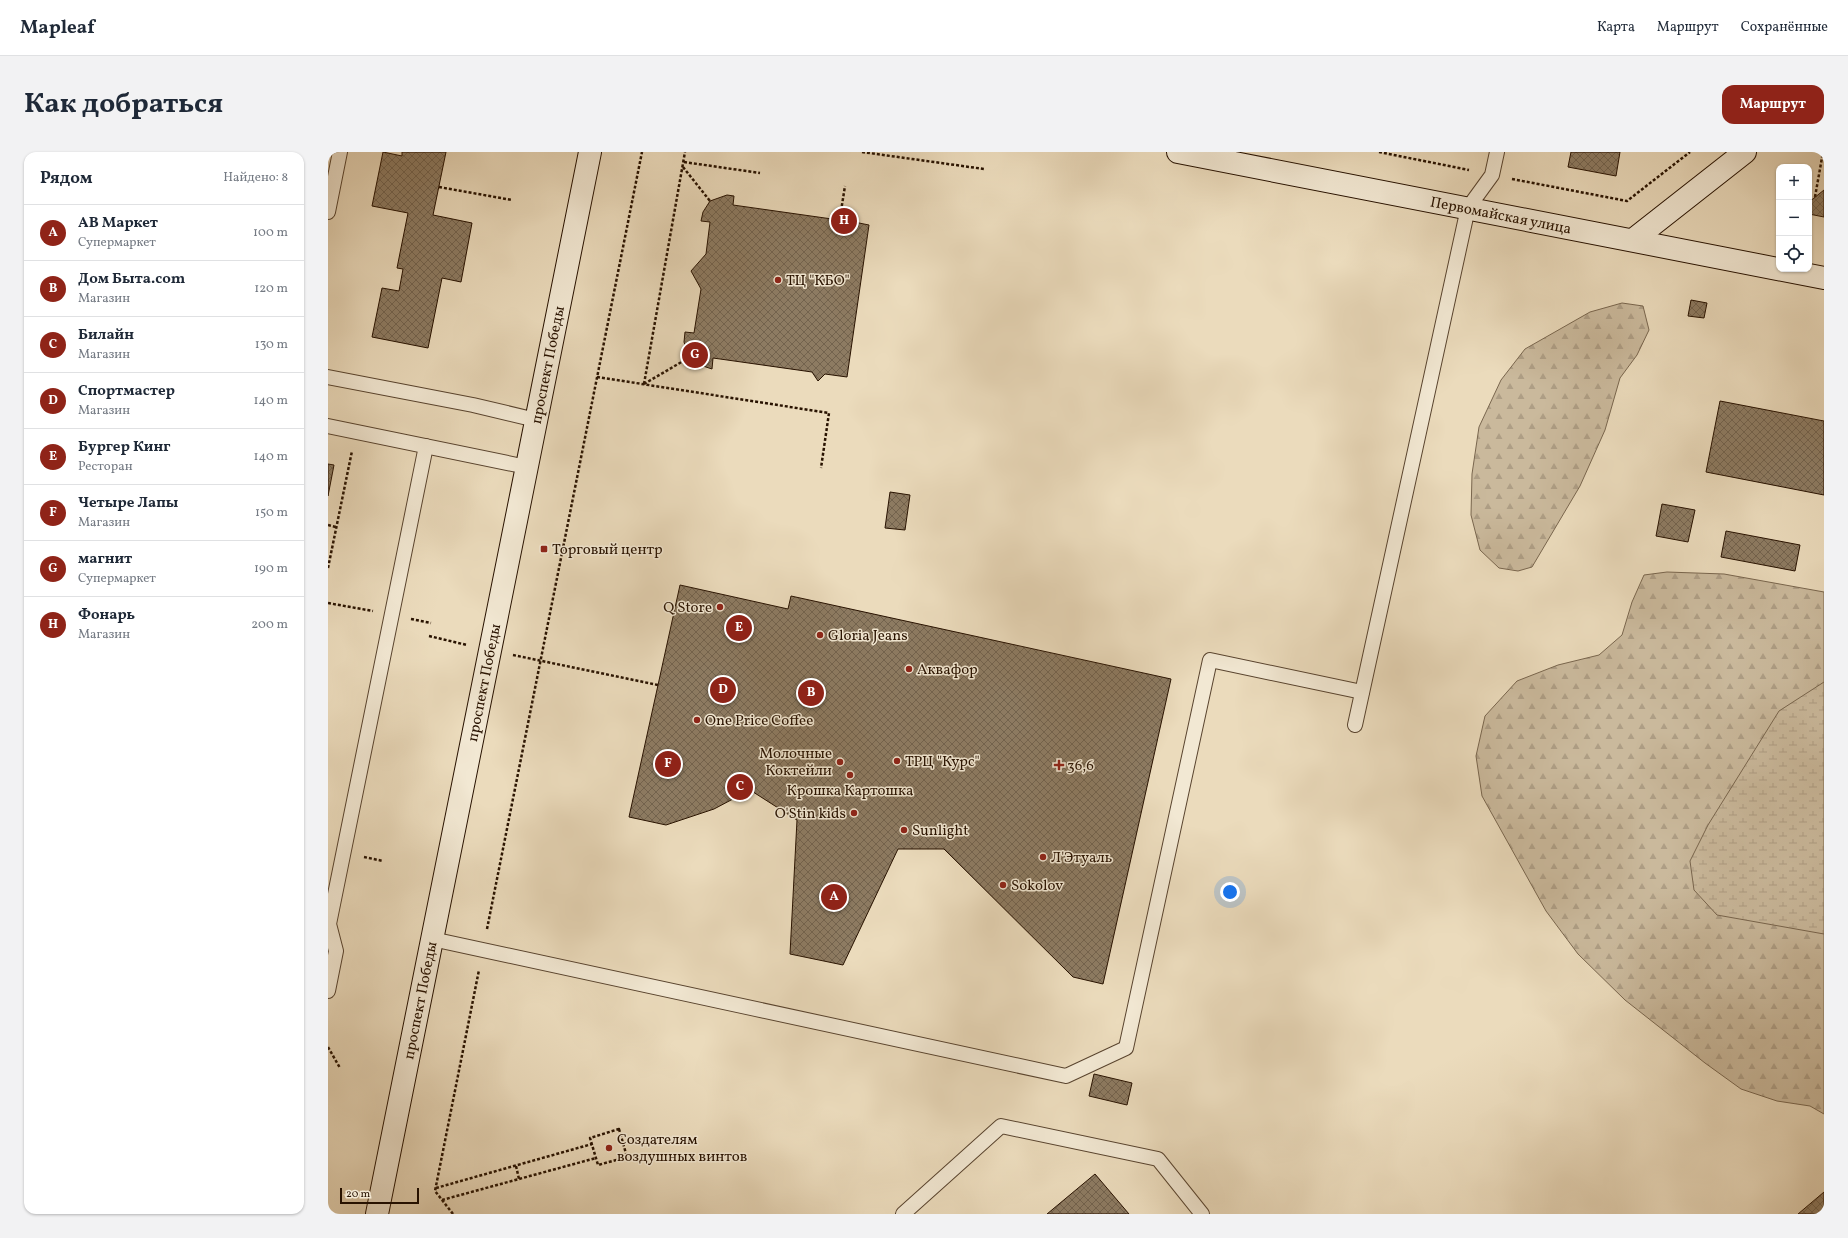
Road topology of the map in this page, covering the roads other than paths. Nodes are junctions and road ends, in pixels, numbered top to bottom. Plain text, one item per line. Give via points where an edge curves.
1 (340, 152) edge
2 (590, 152) edge
3 (1178, 152) edge
4 (1497, 152) edge
5 (1745, 152) edge
6 (1468, 208) junction
7 (328, 212) edge
8 (1633, 240) junction
9 (1824, 278) edge
10 (328, 377) edge
11 (536, 420) junction
12 (328, 426) edge
13 (426, 446) junction
14 (527, 467) junction
15 (1362, 692) junction
16 (1355, 725) dead end
17 (432, 939) junction
18 (328, 992) edge
19 (382, 1210) edge
20 (903, 1214) edge
21 (1202, 1214) edge

1 - 7 lane
2 - 11 main road, проспект Победы
3 - 6 main road, Первомайская улица
4 - 6 lane via 1492,175
5 - 8 main road
6 - 8 main road, Первомайская улица
6 - 15 lane
8 - 9 main road, Первомайская улица
10 - 11 lane
11 - 14 main road, проспект Победы
12 - 13 lane
13 - 14 lane
13 - 18 lane via 329,924 336,951
14 - 17 main road, проспект Победы
15 - 16 lane
15 - 17 lane via 1210,660 1126,1048 1066,1076
17 - 19 main road, проспект Победы
20 - 21 lane via 1002,1126 1158,1159

